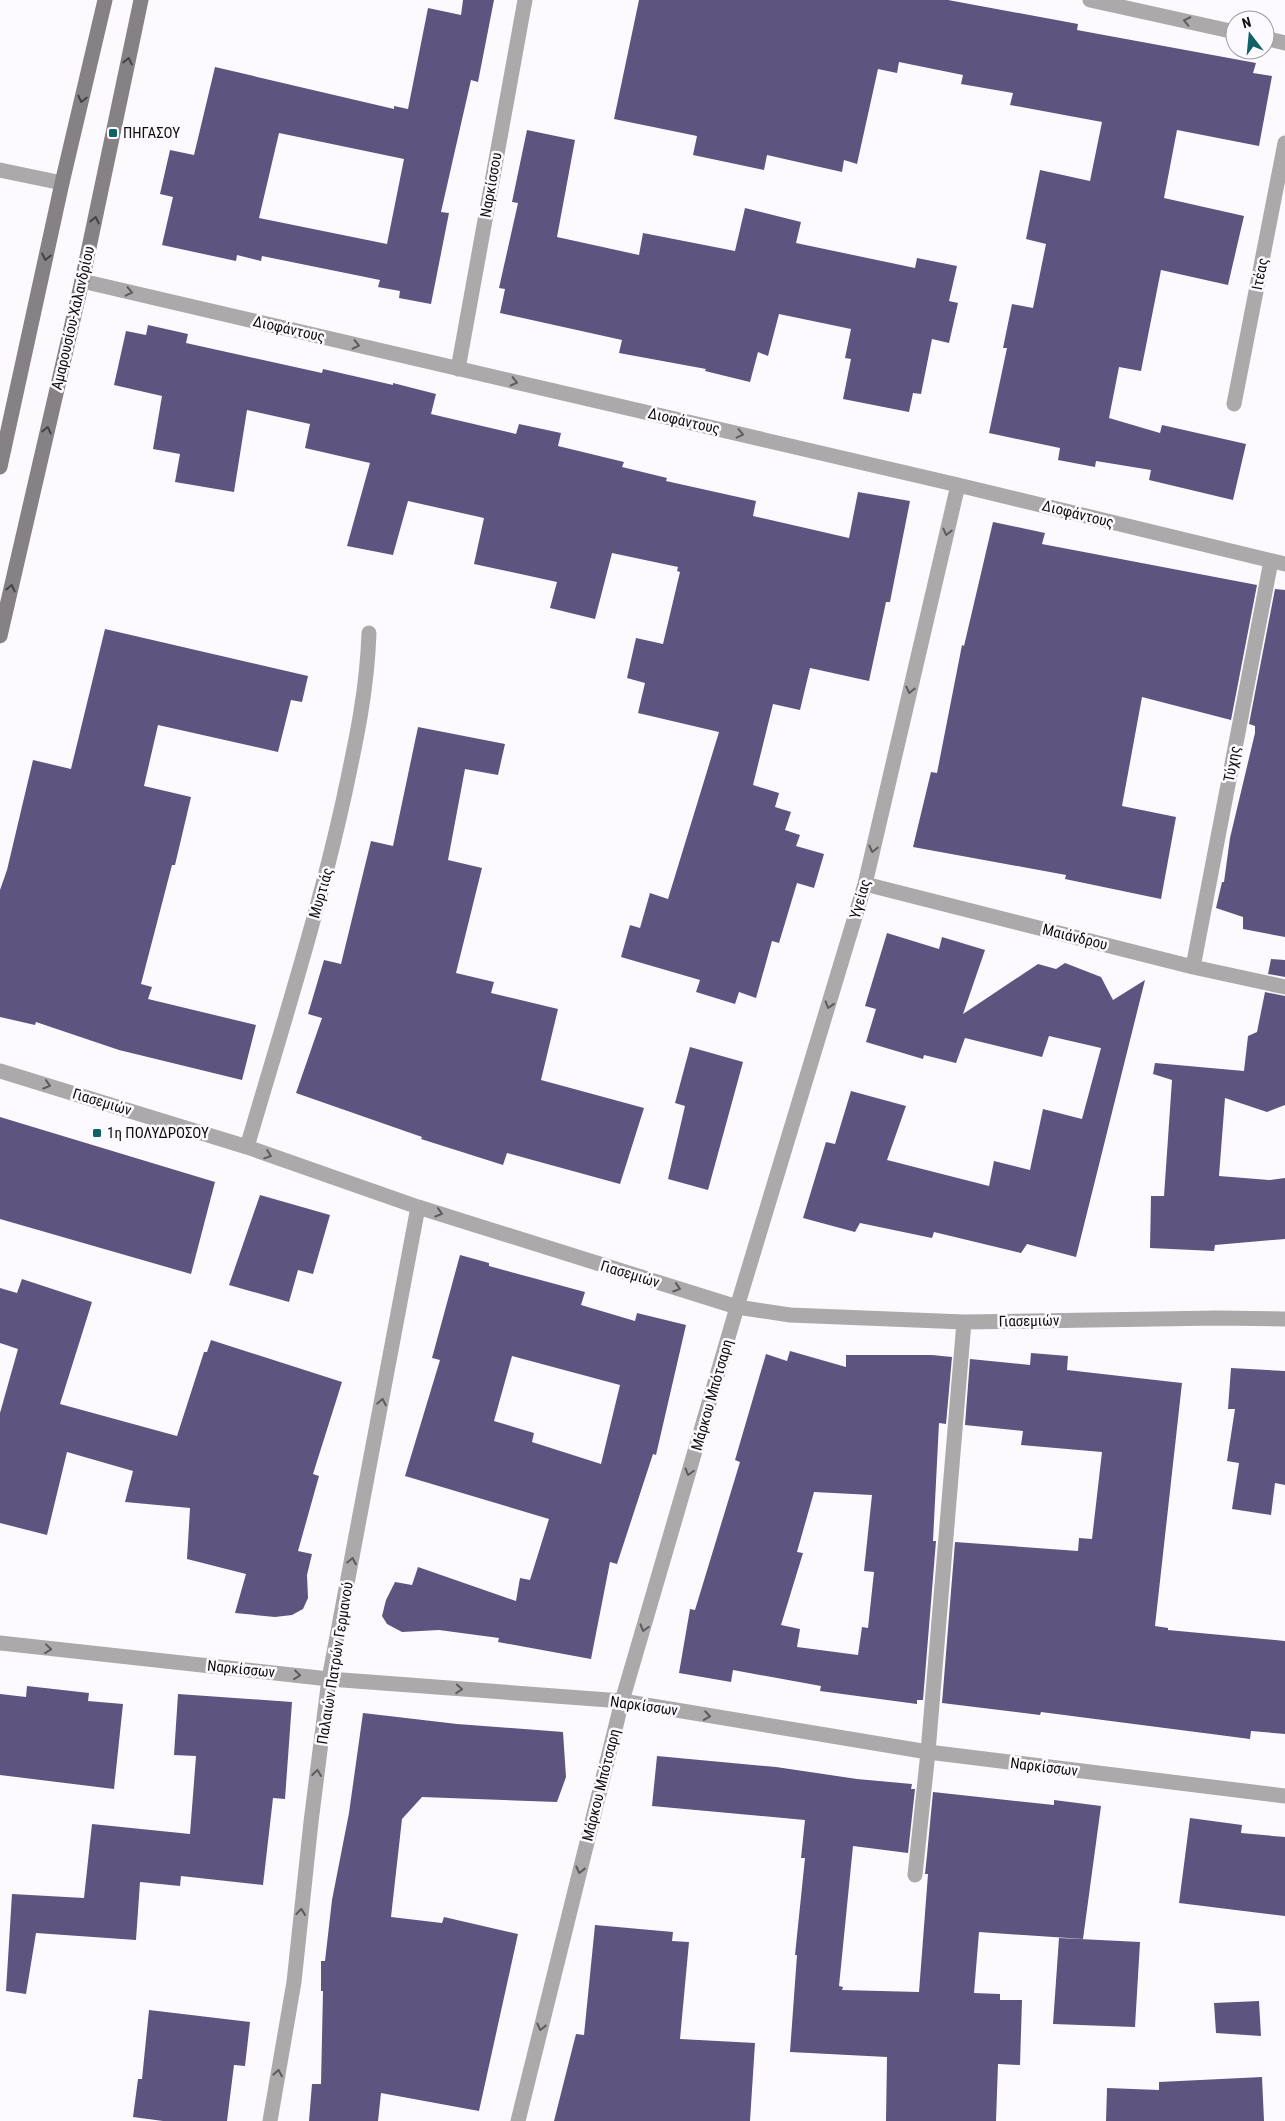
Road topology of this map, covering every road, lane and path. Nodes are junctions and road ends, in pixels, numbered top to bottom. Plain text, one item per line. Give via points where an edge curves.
1 (105, 0) edge
2 (141, 0) edge
3 (525, 0) edge
4 (1090, 0) edge
5 (1225, 30) edge
6 (1285, 143) edge
7 (0, 170) edge
8 (62, 183) junction
9 (82, 281) junction
10 (458, 369) junction
11 (1234, 404) dead end
12 (0, 466) edge
13 (958, 485) junction
14 (1278, 562) edge
15 (369, 633) dead end
16 (0, 636) edge
17 (865, 884) junction
18 (1193, 967) junction
19 (1285, 986) edge
20 (0, 1071) edge
21 (247, 1147) junction
22 (418, 1207) junction
23 (737, 1308) junction
24 (1285, 1319) edge
25 (964, 1322) junction
26 (0, 1643) edge
27 (329, 1679) junction
28 (622, 1702) junction
29 (928, 1752) junction
30 (1285, 1796) edge
31 (915, 1875) dead end
32 (270, 2121) edge
33 (518, 2121) edge

1 -> 8 street
9 -> 2 street, Αμαρουσίου-Χαλανδρίου
3 - 10 street, Ναρκίσσου
5 -> 4 street
6 - 11 street, Ιτέας
7 - 8 street
8 -> 12 street
9 -> 10 street, Διοφάντους
16 -> 9 street, Αμαρουσίου-Χαλανδρίου
10 -> 13 street, Διοφάντους
13 - 14 street, Διοφάντους
13 -> 17 street, Υγείας
14 - 18 street, Τύχης
15 - 21 street, Μυρτιάς via 362,712 330,860
17 - 18 street, Μαιάνδρου
17 -> 23 street, Υγείας
18 - 19 street, Μαιάνδρου
20 -> 21 street, Γιασεμιών
21 -> 22 street, Γιασεμιών
22 -> 23 street, Γιασεμιών
27 -> 22 street, Παλαιών Πατρών Γερμανού
23 - 25 street, Γιασεμιών via 790,1315
23 -> 28 street, Μάρκου Μπότσαρη
24 - 25 street, Γιασεμιών
25 - 29 street
26 -> 27 street, Ναρκίσσων
27 -> 28 street, Ναρκίσσων
32 -> 27 street, Παλαιών Πατρών Γερμανού via 294,1982
28 -> 29 street, Ναρκίσσων
28 -> 33 street, Μάρκου Μπότσαρη
29 - 30 street, Ναρκίσσων
29 - 31 street

